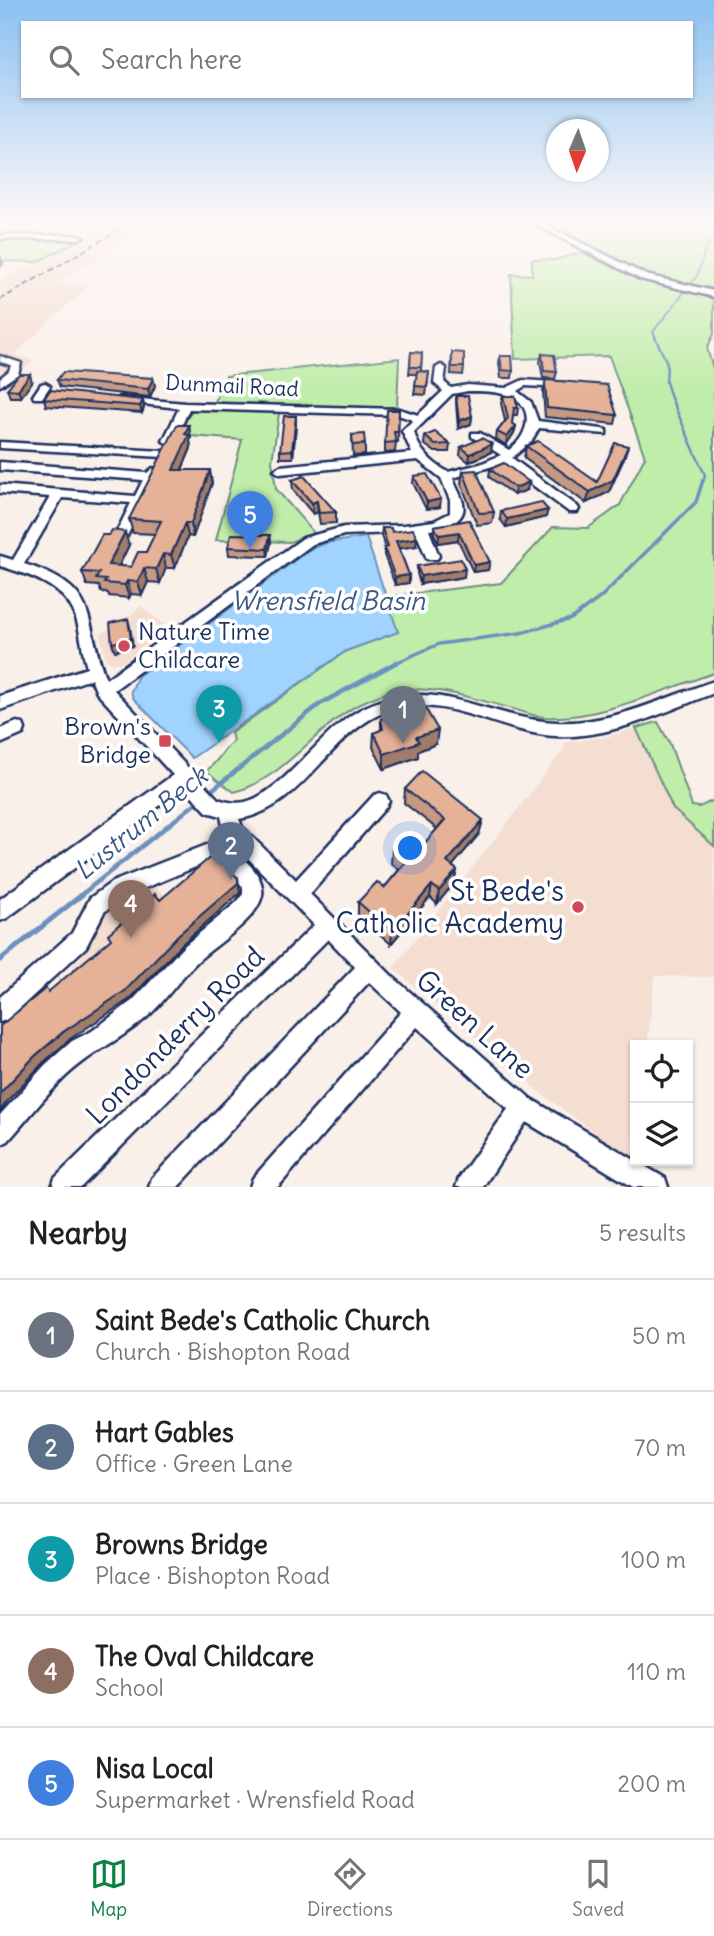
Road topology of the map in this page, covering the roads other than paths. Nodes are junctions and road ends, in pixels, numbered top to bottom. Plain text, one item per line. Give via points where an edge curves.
1 (654, 279) edge
2 (714, 294) edge
3 (0, 359) edge
4 (441, 368) dead end
5 (0, 383) edge
6 (578, 385) edge
7 (449, 391) junction
8 (509, 391) junction
9 (108, 398) edge
10 (185, 406) junction
11 (420, 419) junction
12 (534, 424) junction
13 (602, 432) dead end
14 (476, 435) dead end
15 (0, 445) edge
16 (163, 454) junction
17 (422, 456) junction
18 (506, 457) junction
19 (0, 467) edge
20 (280, 469) dead end
21 (447, 476) junction
22 (150, 477) junction
23 (0, 489) edge
24 (58, 494) junction
25 (138, 500) junction
26 (573, 509) dead end
27 (421, 527) junction
28 (122, 533) edge
29 (432, 556) dead end
30 (8, 563) edge
31 (94, 672) junction
32 (714, 687) edge
33 (103, 689) junction
34 (0, 702) edge
35 (17, 729) dead end
36 (0, 737) edge
37 (191, 782) junction
38 (380, 801) dead end
39 (221, 808) junction
40 (236, 833) junction
41 (216, 850) junction
42 (297, 894) junction
43 (0, 911) edge
44 (327, 926) junction
45 (368, 968) junction
46 (0, 1011) edge
47 (416, 1012) junction
48 (523, 1107) junction
49 (0, 1133) edge
50 (64, 1187) edge
51 (161, 1187) edge
52 (262, 1187) edge
53 (468, 1187) edge
54 (656, 1187) edge

1 - 2 street
3 - 5 street via 16,363 14,372
4 - 7 street via 439,383
6 - 8 street via 523,383
7 - 8 street
7 - 11 street
8 - 12 street via 526,400
9 - 10 street, Dunmail Road
10 - 11 street, Dunmail Road via 397,412
10 - 16 street
11 - 17 street via 408,435
12 - 13 street
12 - 18 street via 524,444
14 - 18 street
15 - 16 street
16 - 22 street
17 - 20 street
17 - 21 street
18 - 21 street
18 - 26 street
19 - 22 street
21 - 27 street via 457,502 456,513 448,521
22 - 25 street
23 - 24 street
24 - 25 street
24 - 30 street
25 - 28 street
27 - 29 street
27 - 33 street via 348,531 308,541
30 - 31 street via 54,581 70,594 82,612
31 - 33 street
31 - 34 street
32 - 39 street via 584,729 554,729 444,702 396,702 353,720 257,807
33 - 37 street
35 - 36 street
37 - 39 street
37 - 43 street
38 - 42 street
39 - 40 street, Green Lane
40 - 41 street
40 - 42 street, Green Lane
41 - 46 street via 119,888 97,905 79,940
41 - 49 street via 228,856 253,884 249,904 181,962 140,1009 53,1073
42 - 44 street, Green Lane
44 - 45 street, Green Lane
44 - 50 street, Londonderry Road
45 - 47 street, Green Lane
45 - 51 street
47 - 48 street, Green Lane
47 - 52 street
48 - 53 street
48 - 54 street, Green Lane

